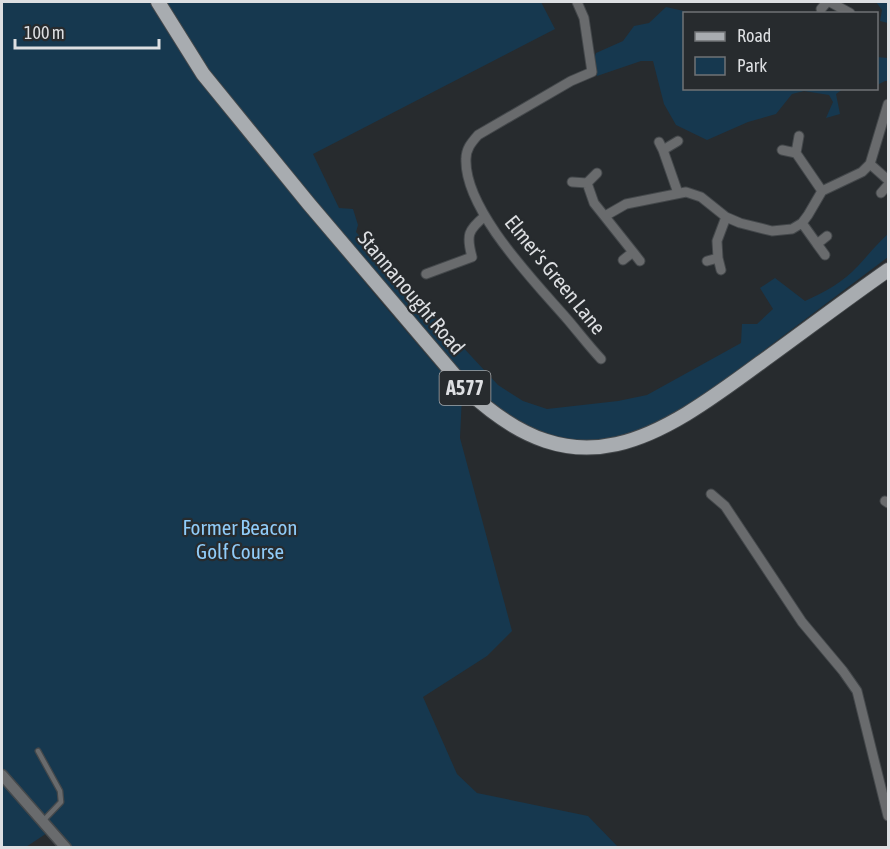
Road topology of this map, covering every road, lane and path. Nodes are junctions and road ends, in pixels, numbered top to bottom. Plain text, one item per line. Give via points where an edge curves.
1 (158, 2) edge
2 (577, 2) edge
3 (826, 4) edge
4 (847, 12) edge
5 (888, 104) edge
6 (799, 136) dead end
7 (678, 141) dead end
8 (782, 150) dead end
9 (796, 153) junction
10 (870, 164) junction
11 (597, 173) dead end
12 (888, 180) edge
13 (572, 182) dead end
14 (587, 183) junction
15 (822, 191) junction
16 (678, 193) junction
17 (485, 216) junction
18 (605, 216) junction
19 (726, 217) junction
20 (802, 223) junction
21 (827, 236) dead end
22 (817, 244) junction
23 (633, 252) junction
24 (825, 255) dead end
25 (718, 258) junction
26 (623, 260) dead end
27 (640, 261) dead end
28 (707, 261) dead end
29 (721, 270) dead end
30 (888, 270) edge
31 (426, 274) dead end
32 (601, 358) dead end
33 (711, 494) dead end
34 (38, 751) dead end
35 (2, 775) edge
36 (888, 816) edge
37 (44, 821) junction
38 (66, 848) edge

1 - 30 main road, Stannanought Road / A577 via 203,74 460,383 488,411 530,436 573,448 596,448 665,427 692,412
2 - 17 street, Elmer's Green Lane via 584,18 592,72 478,135 470,144 466,166
3 - 4 street
5 - 10 street
6 - 9 street
7 - 16 street via 661,146
8 - 9 street
9 - 15 street
10 - 12 street
10 - 15 street via 862,172
11 - 14 street
13 - 14 street
14 - 18 street via 594,203
15 - 20 street
16 - 18 street via 626,204
16 - 19 street via 701,196
17 - 31 street via 470,232 472,257
17 - 32 street, Elmer's Green Lane via 507,248
18 - 23 street
19 - 20 street via 772,231 792,229
19 - 25 street via 717,241
20 - 22 street
21 - 22 street
22 - 24 street
23 - 26 street
23 - 27 street
25 - 28 street
25 - 29 street
33 - 36 street via 725,506 802,622 857,691
34 - 37 lane via 60,791 61,802
35 - 37 street
37 - 38 street

